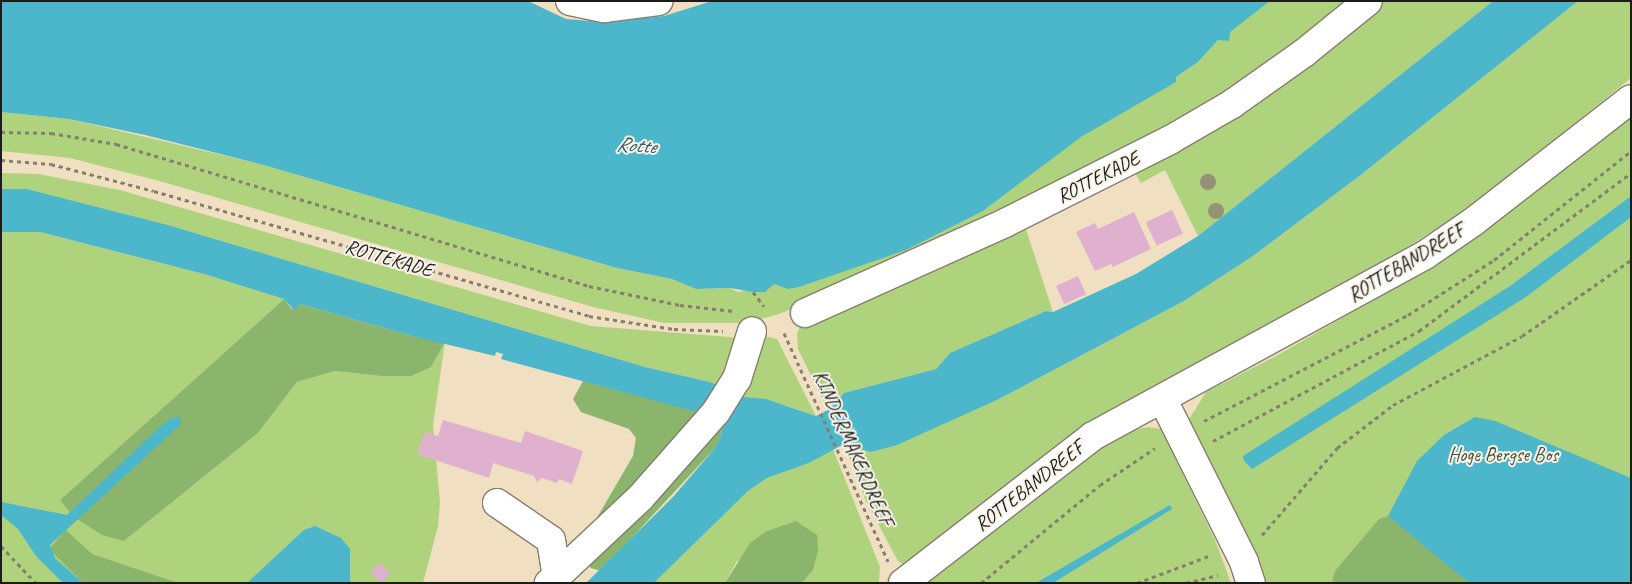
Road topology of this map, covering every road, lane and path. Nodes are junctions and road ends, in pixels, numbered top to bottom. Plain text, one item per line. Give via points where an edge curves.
1 (570, 1) edge
2 (659, 1) edge
3 (1368, 1) edge
4 (1631, 99) edge
5 (1, 132) edge
6 (1631, 151) edge
7 (1, 160) edge
8 (1631, 174) edge
9 (1631, 260) edge
10 (805, 313) dead end
11 (747, 322) junction
12 (780, 324) joint
13 (1163, 400) junction
14 (1186, 443) junction
15 (497, 503) dead end
16 (1, 546) edge
17 (1214, 554) dead end
18 (1248, 572) edge
19 (897, 575) edge
20 (553, 580) edge
21 (36, 583) edge
22 (981, 583) edge
23 (1137, 583) edge
24 (1186, 583) edge

1 - 2 street via 604,8
3 - 10 street, ROTTEKADE via 1296,59 1232,104 1170,140 1005,223
4 - 13 street, ROTTEBANDREEF via 1473,222 1425,255
5 - 11 path via 51,133 116,144 589,286
6 - 14 path via 1494,260 1408,315
7 - 11 path, ROTTEKADE via 51,164 144,188 589,316 674,329
8 - 14 path via 1419,331
9 - 18 path via 1522,336 1393,405 1337,448 1284,507
11 - 12 path, ROTTEKADE
11 - 20 street via 737,379 721,407 641,497
12 - 19 path, KINDERMAKERDREEF
13 - 14 street
13 - 19 street, ROTTEBANDREEF via 1093,436
14 - 18 street
14 - 22 path via 1100,485
15 - 20 street via 551,540
16 - 21 path
17 - 23 path
18 - 24 path via 1221,574

